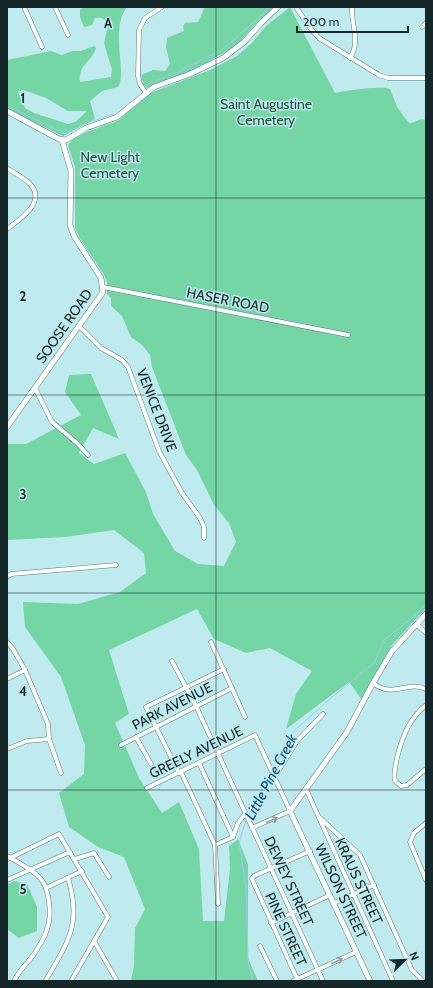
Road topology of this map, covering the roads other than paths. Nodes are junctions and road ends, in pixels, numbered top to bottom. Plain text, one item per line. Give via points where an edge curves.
1 (24, 7) edge
2 (55, 7) edge
3 (162, 7) edge
4 (278, 7) edge
5 (296, 7) edge
6 (352, 7) edge
7 (426, 23) edge
8 (422, 27) dead end
9 (68, 35) dead end
10 (42, 47) dead end
11 (350, 58) junction
12 (426, 78) edge
13 (146, 93) junction
14 (7, 112) edge
15 (62, 140) junction
16 (7, 168) edge
17 (7, 230) edge
18 (103, 286) junction
19 (80, 326) junction
20 (348, 335) dead end
21 (35, 388) junction
22 (7, 427) edge
23 (88, 455) dead end
24 (204, 538) dead end
25 (116, 565) dead end
26 (7, 577) edge
27 (426, 614) edge
28 (416, 624) junction
29 (426, 634) edge
30 (7, 642) edge
31 (211, 642) dead end
32 (172, 661) dead end
33 (224, 669) junction
34 (25, 670) junction
35 (7, 679) edge
36 (372, 683) junction
37 (185, 688) junction
38 (232, 688) junction
39 (426, 689) edge
40 (196, 706) junction
41 (426, 706) edge
42 (323, 714) dead end
43 (245, 717) dead end
44 (156, 727) junction
45 (136, 737) junction
46 (49, 739) junction
47 (121, 745) dead end
48 (7, 749) edge
49 (218, 754) junction
50 (199, 763) junction
51 (151, 764) dead end
52 (426, 769) edge
53 (180, 772) junction
54 (61, 774) dead end
55 (273, 776) junction
56 (147, 788) dead end
57 (306, 789) junction
58 (290, 811) junction
59 (245, 814) junction
60 (318, 816) junction
61 (426, 823) edge
62 (252, 828) junction
63 (233, 837) junction
64 (215, 845) junction
65 (310, 851) junction
66 (70, 852) junction
67 (8, 857) edge
68 (75, 859) junction
69 (271, 868) junction
70 (31, 870) junction
71 (82, 871) junction
72 (109, 877) dead end
73 (68, 878) junction
74 (7, 880) edge
75 (426, 880) edge
76 (374, 885) junction
77 (46, 888) junction
78 (330, 894) junction
79 (353, 894) junction
80 (218, 904) dead end
81 (334, 904) junction
82 (292, 913) junction
83 (271, 923) junction
84 (94, 941) junction
85 (260, 946) dead end
86 (356, 952) junction
87 (318, 970) junction
88 (46, 980) edge
89 (296, 980) edge
90 (14, 981) edge
91 (71, 981) edge
92 (117, 981) edge
93 (277, 981) edge
94 (323, 981) edge
95 (370, 981) edge
96 (393, 981) edge
97 (423, 981) edge

1 - 10 street
2 - 9 street
3 - 13 street via 145,18 138,30 138,76
4 - 13 street via 232,52 195,72 158,85
5 - 11 street via 315,34
6 - 11 street via 356,43
7 - 8 street
11 - 12 street via 388,78
13 - 15 street via 120,115
14 - 15 street
15 - 18 street, SOOSE ROAD via 71,171 72,231 101,278
16 - 17 street via 30,184 35,197 30,209
18 - 19 street, SOOSE ROAD via 102,296
18 - 20 street, HASER ROAD
19 - 21 street, SOOSE ROAD
19 - 24 street, VENICE DRIVE via 101,348 122,360 128,367 157,447 182,493 200,518 204,526
21 - 22 street, SOOSE ROAD
21 - 23 street via 52,422
25 - 26 street via 11,574
27 - 28 street
28 - 29 street
28 - 36 street via 392,651
30 - 34 street
31 - 33 street
32 - 37 street, DEWEY STREET
33 - 37 street
33 - 38 street
34 - 35 street
34 - 46 street via 48,724
36 - 39 street via 388,691 420,686
36 - 57 street via 336,750
37 - 40 street, DEWEY STREET
37 - 44 street via 146,707
38 - 40 street, PARK AVENUE
38 - 43 street
40 - 44 street, PARK AVENUE
40 - 49 street, DEWEY STREET
41 - 52 street via 408,727 394,775 395,781 401,786 407,785
42 - 55 street via 297,742
44 - 45 street, PARK AVENUE
44 - 53 street
45 - 47 street, PARK AVENUE
45 - 51 street
46 - 48 street via 27,740
46 - 54 street
49 - 50 street, GREELY AVENUE
49 - 55 street, GREELY AVENUE via 255,735
49 - 59 street, DEWEY STREET
50 - 53 street, GREELY AVENUE
50 - 63 street
53 - 56 street, GREELY AVENUE
53 - 64 street
55 - 58 street
57 - 58 street
57 - 60 street, KRAUS STREET
62 -> 58 street
58 - 65 street, WILSON STREET
59 - 62 street, DEWEY STREET
59 - 63 street via 238,823
60 - 76 street via 360,856
60 - 79 street, KRAUS STREET
61 - 75 street via 414,833 410,842
62 - 69 street, DEWEY STREET
63 - 64 street
64 - 80 street
65 - 69 street
65 - 78 street, WILSON STREET
66 - 67 street via 59,834
66 - 68 street
66 - 70 street
67 - 70 street
68 - 71 street
68 - 72 street via 94,853
69 - 82 street, DEWEY STREET
69 - 83 street, PINE STREET via 252,879
70 - 74 street
70 - 77 street
71 - 73 street
71 - 84 street via 108,917
73 - 77 street
73 - 88 street via 73,902 73,929
76 - 79 street
76 - 97 street via 412,970
77 - 90 street via 49,907 48,927 33,956 19,970
78 - 81 street, WILSON STREET
78 - 82 street
79 - 81 street
79 - 96 street, KRAUS STREET
81 - 86 street, WILSON STREET
82 - 83 street
82 - 87 street, DEWEY STREET
83 - 89 street, PINE STREET
84 - 91 street
84 - 92 street
85 - 93 street
87 -> 86 street
86 - 95 street, WILSON STREET
87 - 89 street
87 - 94 street, DEWEY STREET

